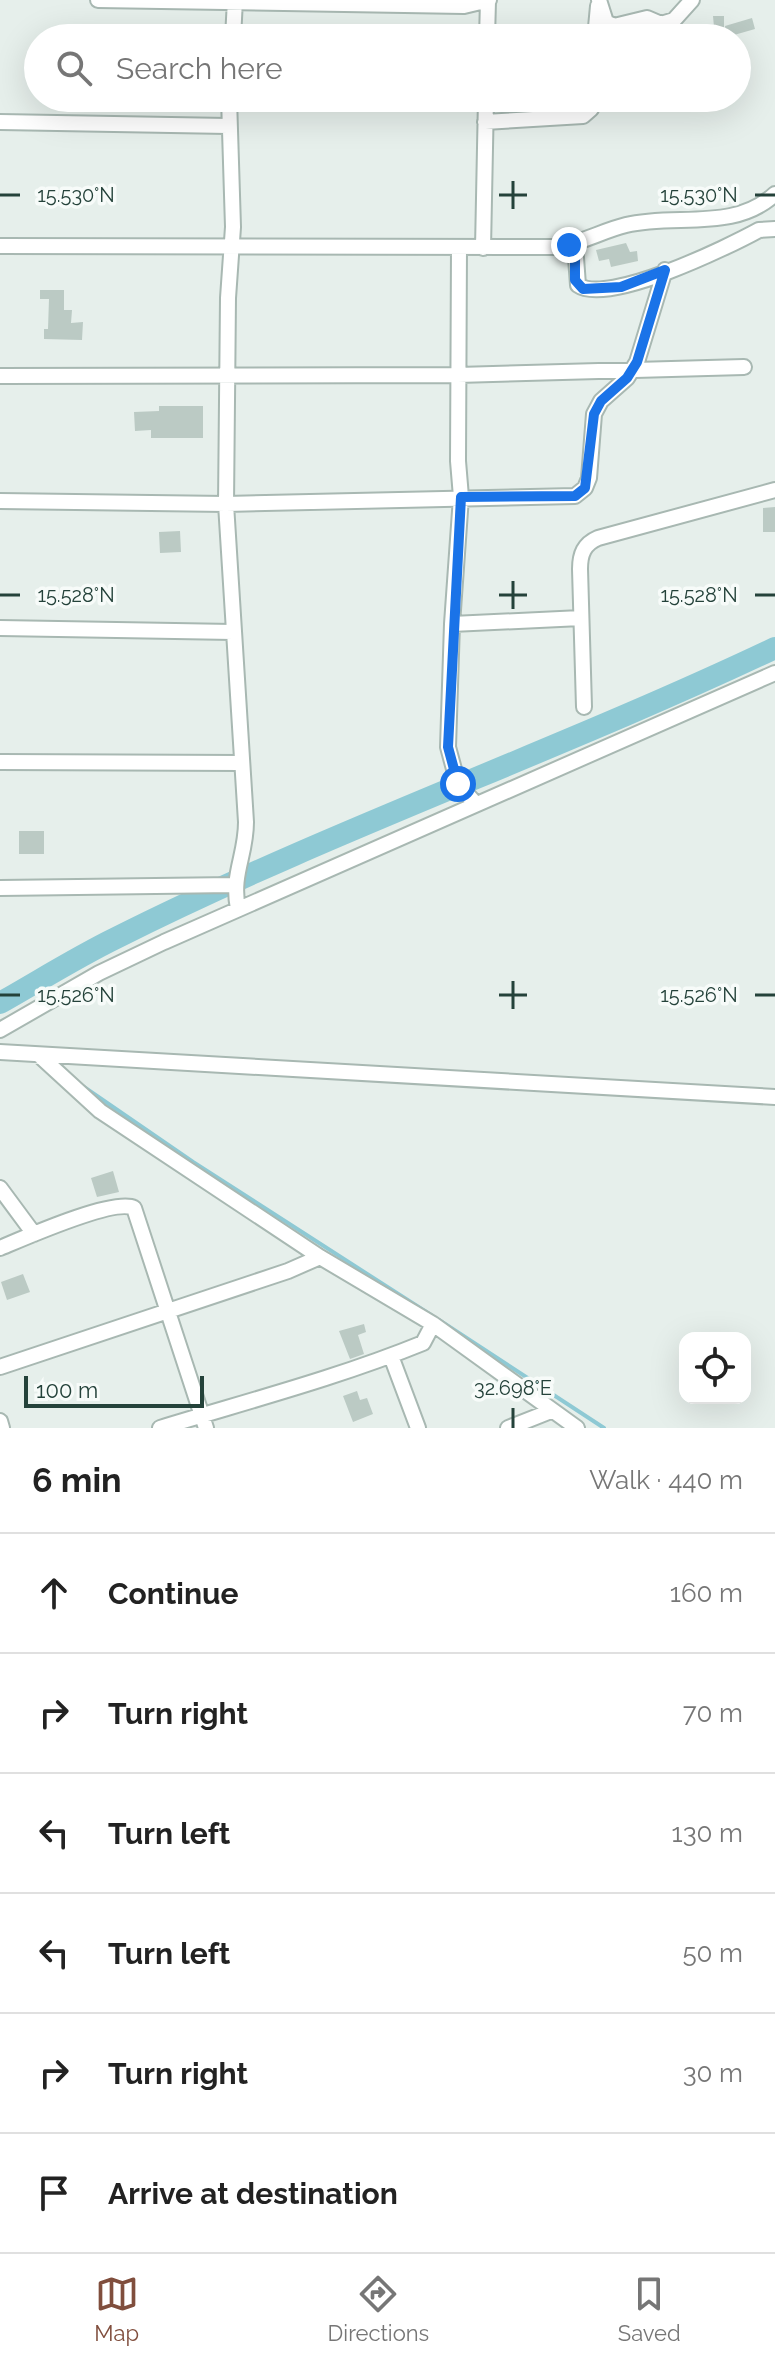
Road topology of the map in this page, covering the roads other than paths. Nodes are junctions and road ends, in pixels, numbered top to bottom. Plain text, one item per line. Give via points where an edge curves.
1 (98, 0) edge
2 (488, 0) edge
3 (598, 0) edge
4 (692, 0) edge
5 (235, 1) edge
6 (234, 24) edge
7 (487, 24) edge
8 (596, 24) edge
9 (610, 24) edge
10 (622, 24) edge
11 (661, 24) edge
12 (661, 24) edge
13 (228, 112) edge
14 (485, 112) edge
15 (588, 112) edge
16 (0, 122) edge
17 (485, 122) junction
18 (228, 126) junction
19 (775, 194) edge
20 (775, 229) edge
21 (575, 244) junction
22 (0, 246) edge
23 (231, 248) junction
24 (459, 248) junction
25 (483, 248) junction
26 (665, 270) junction
27 (744, 367) dead end
28 (633, 370) junction
29 (458, 375) junction
30 (0, 376) edge
31 (226, 378) junction
32 (775, 490) edge
33 (461, 497) junction
34 (0, 501) edge
35 (226, 504) junction
36 (581, 618) junction
37 (452, 624) junction
38 (0, 628) edge
39 (233, 632) junction
40 (775, 673) edge
41 (584, 707) dead end
42 (0, 762) edge
43 (242, 763) junction
44 (475, 803) junction
45 (233, 885) junction
46 (0, 888) edge
47 (238, 909) junction
48 (0, 1030) edge
49 (0, 1052) edge
50 (40, 1056) junction
51 (775, 1097) edge
52 (0, 1188) edge
53 (34, 1234) junction
54 (0, 1248) edge
55 (320, 1257) junction
56 (165, 1310) junction
57 (433, 1324) junction
58 (391, 1356) junction
59 (0, 1367) edge
60 (551, 1411) junction
61 (0, 1421) edge
62 (204, 1422) edge
63 (2, 1428) edge
64 (160, 1428) edge
65 (418, 1428) edge
66 (508, 1428) edge
67 (577, 1428) edge

1 - 5 street
2 - 5 street via 464,6
2 - 7 street
3 - 8 street
3 - 9 street
4 - 12 street via 674,20
5 - 6 street
10 - 11 street via 647,18
13 - 18 street
14 - 17 street
15 - 17 street
16 - 18 street
17 - 25 street
18 - 23 street
19 - 21 street via 761,207 737,215 637,223
20 - 26 street via 759,230
21 - 25 street
21 - 26 street via 575,280 583,289 621,287
22 - 23 street
23 - 24 street
23 - 31 street
24 - 25 street
24 - 29 street
26 - 28 street
27 - 28 street
28 - 29 street
28 - 33 street via 594,414 589,478 581,492
29 - 31 street
29 - 33 street
30 - 31 street
31 - 35 street
32 - 36 street via 592,540 580,556
33 - 35 street
33 - 37 street
34 - 35 street
35 - 39 street
36 - 37 street
36 - 41 street
37 - 44 street via 448,747 458,784
38 - 39 street
39 - 43 street
40 - 44 street
42 - 43 street
43 - 45 street via 246,843
44 - 47 street
45 - 46 street
45 - 47 street
47 - 48 street via 99,973
49 - 50 street
50 - 51 street
50 - 55 street via 100,1111
52 - 53 street
53 - 54 street
53 - 56 street via 131,1205
55 - 56 street
55 - 57 street
56 - 59 street
56 - 62 street
57 - 58 street via 423,1343
57 - 60 street
58 - 62 street
58 - 65 street
60 - 66 street
60 - 67 street
61 - 63 street
62 - 64 street

